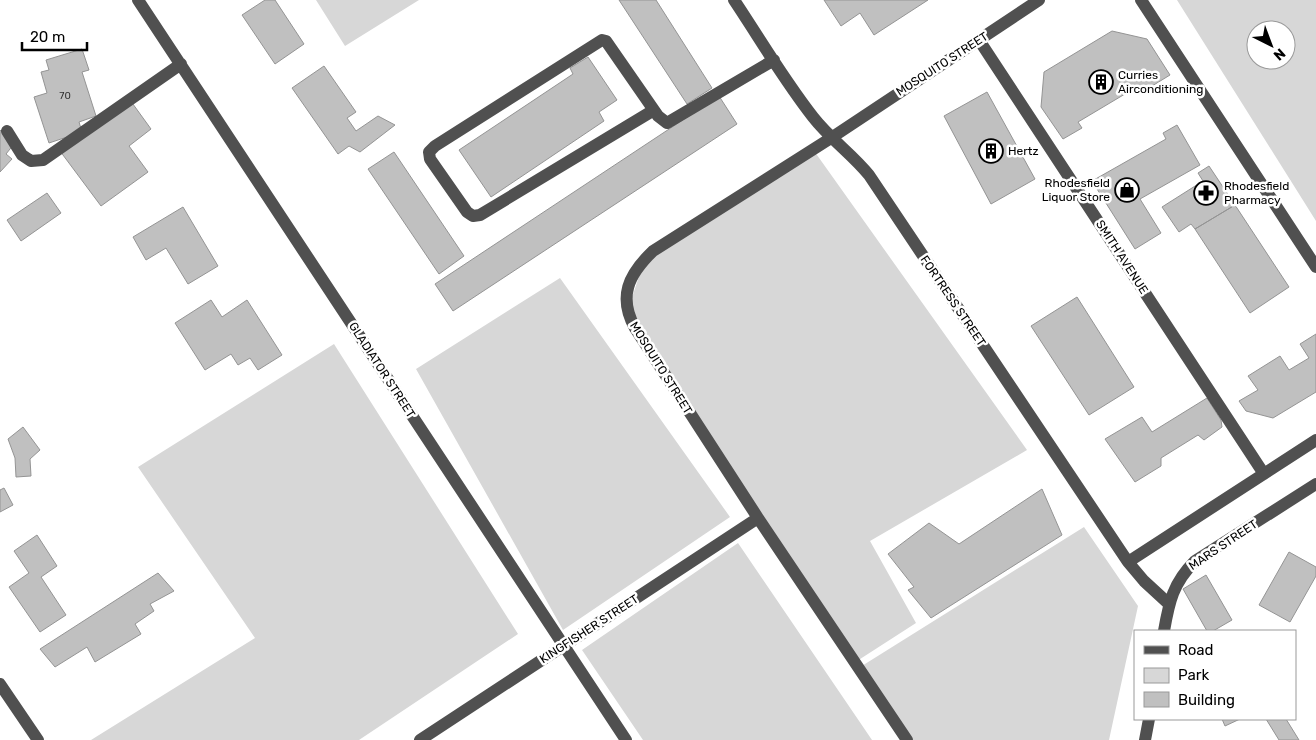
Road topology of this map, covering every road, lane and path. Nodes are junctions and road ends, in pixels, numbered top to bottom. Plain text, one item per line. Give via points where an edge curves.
1 (138, 0) edge
2 (734, 0) edge
3 (1039, 0) edge
4 (1141, 0) edge
5 (979, 40) junction
6 (774, 60) junction
7 (181, 64) junction
8 (654, 110) junction
9 (7, 131) dead end
10 (831, 138) junction
11 (1316, 267) edge
12 (1316, 440) edge
13 (1264, 474) junction
14 (1316, 484) edge
15 (758, 518) junction
16 (1128, 562) junction
17 (1169, 604) junction
18 (1164, 630) edge
19 (562, 646) junction
20 (0, 684) edge
21 (1149, 720) edge
22 (38, 740) edge
23 (420, 740) edge
24 (626, 740) edge
25 (907, 740) edge
26 (1145, 740) edge

1 - 7 street, GLADIATOR STREET
2 - 6 street, FORTRESS STREET
3 - 5 street, MOSQUITO STREET
4 - 11 street
5 - 10 street, MOSQUITO STREET
5 - 13 street, SMITH AVENUE
6 - 8 street via 667,123
6 - 10 street, FORTRESS STREET via 814,119
7 - 9 street via 43,160 31,162 22,155
7 - 19 street, GLADIATOR STREET
8 - 8 street via 606,41 602,40 435,146 429,152 430,159 467,212 473,216 480,215
10 - 15 street, MOSQUITO STREET via 653,251 640,263 626,297 626,307 635,328
10 - 16 street, FORTRESS STREET via 869,175
12 - 13 street
13 - 16 street
14 - 17 street, MARS STREET via 1196,562 1176,584
15 - 19 street, KINGFISHER STREET
15 - 25 street, MOSQUITO STREET
16 - 17 street, FORTRESS STREET
17 - 18 street, MARS STREET
19 - 23 street, KINGFISHER STREET
19 - 24 street, GLADIATOR STREET
20 - 22 street
21 - 26 street

